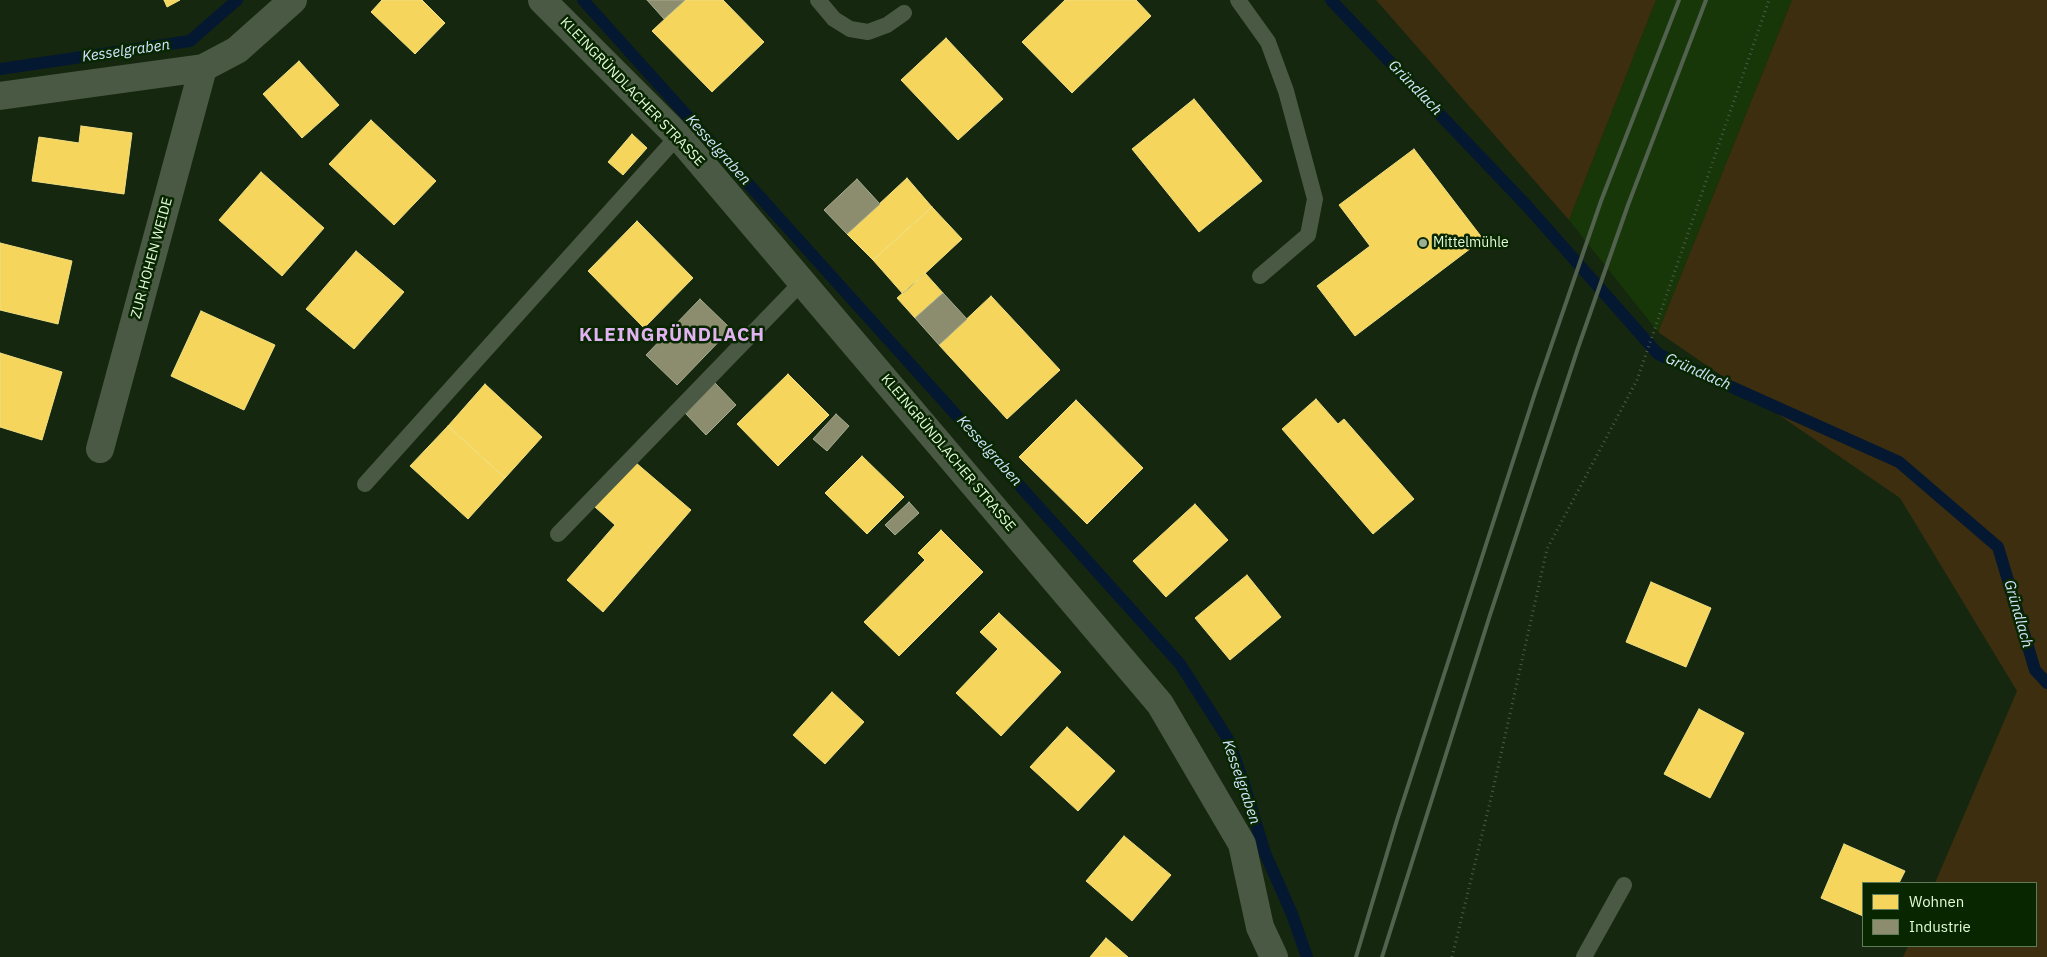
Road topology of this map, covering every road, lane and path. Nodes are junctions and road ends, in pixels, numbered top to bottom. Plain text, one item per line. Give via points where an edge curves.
1 (293, 0) edge
2 (542, 0) edge
3 (818, 0) edge
4 (1238, 0) edge
5 (1769, 0) edge
6 (904, 13) dead end
7 (203, 68) junction
8 (0, 96) edge
9 (678, 136) junction
10 (1260, 276) dead end
11 (802, 282) junction
12 (100, 449) dead end
13 (365, 484) dead end
14 (558, 534) dead end
15 (1624, 885) dead end
16 (1274, 957) edge
17 (1452, 957) edge
18 (1584, 957) edge

1 - 7 street via 237,50
2 - 9 street, KLEINGRÜNDLACHER STRASSE
3 - 6 lane via 834,18 850,29 868,32 887,25
4 - 10 lane via 1268,42 1286,91 1316,199 1308,235
5 - 17 path via 1637,380 1547,549
7 - 8 street
7 - 12 street, ZUR HOHEN WEIDE
9 - 11 street, KLEINGRÜNDLACHER STRASSE
9 - 13 lane
11 - 14 lane
11 - 16 street, KLEINGRÜNDLACHER STRASSE via 1160,704 1242,844 1260,927
15 - 18 lane

